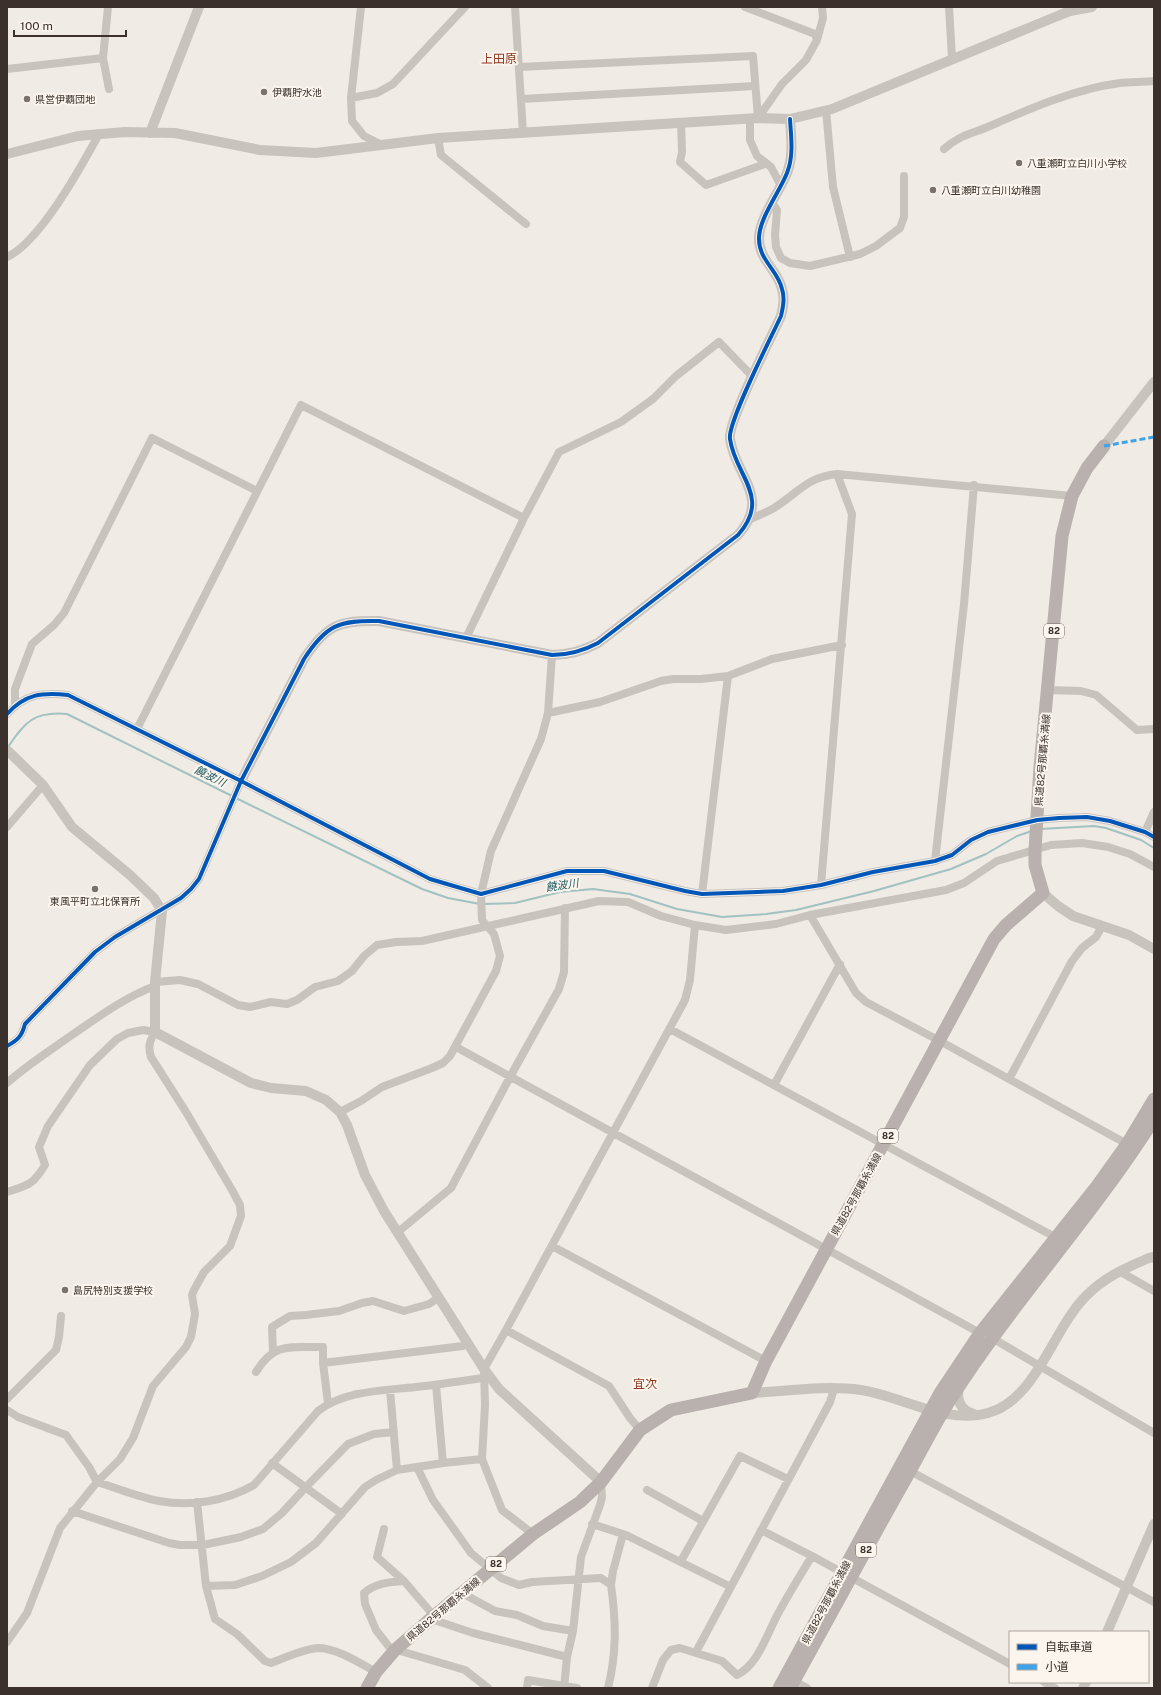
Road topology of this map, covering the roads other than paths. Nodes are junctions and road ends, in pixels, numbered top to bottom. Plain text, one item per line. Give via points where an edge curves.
1 (108, 7) edge
2 (199, 7) edge
3 (361, 7) edge
4 (465, 7) edge
5 (515, 7) edge
6 (745, 7) edge
7 (822, 7) edge
8 (949, 7) edge
9 (1092, 7) edge
10 (1070, 9) edge
11 (817, 40) junction
12 (103, 58) junction
13 (952, 58) junction
14 (519, 67) junction
15 (7, 69) edge
16 (1154, 81) edge
17 (755, 86) junction
18 (109, 89) dead end
19 (351, 98) junction
20 (521, 99) junction
21 (826, 110) junction
22 (754, 118) junction
23 (790, 119) junction
24 (681, 123) junction
25 (150, 133) junction
26 (523, 133) junction
27 (100, 134) junction
28 (438, 138) junction
29 (382, 145) junction
30 (944, 149) dead end
31 (7, 154) edge
32 (764, 164) junction
33 (904, 176) dead end
34 (781, 186) junction
35 (772, 202) junction
36 (526, 224) dead end
37 (7, 257) edge
38 (850, 257) junction
39 (753, 377) junction
40 (1154, 382) edge
41 (1104, 446) joint
42 (837, 474) junction
43 (974, 486) junction
44 (257, 491) junction
45 (1072, 496) junction
46 (524, 518) junction
47 (749, 520) junction
48 (466, 638) junction
49 (842, 645) junction
50 (552, 656) junction
51 (728, 676) junction
52 (1048, 690) junction
53 (15, 706) junction
54 (548, 713) junction
55 (7, 714) edge
56 (137, 729) junction
57 (1154, 729) edge
58 (10, 752) edge
59 (241, 784) junction
60 (43, 785) junction
61 (1154, 812) edge
62 (1036, 823) junction
63 (7, 827) edge
64 (1145, 832) junction
65 (1154, 837) edge
66 (1035, 846) junction
67 (935, 861) junction
68 (1154, 867) edge
69 (821, 885) junction
70 (1043, 893) junction
71 (702, 894) junction
72 (481, 896) junction
73 (565, 908) junction
74 (162, 911) junction
75 (810, 915) junction
76 (696, 925) junction
77 (1102, 926) junction
78 (487, 927) junction
79 (1154, 949) edge
80 (840, 964) junction
81 (155, 984) junction
82 (670, 1029) junction
83 (155, 1032) junction
84 (938, 1040) junction
85 (7, 1046) edge
86 (456, 1047) junction
87 (510, 1077) junction
88 (1009, 1079) junction
89 (7, 1083) edge
90 (774, 1085) junction
91 (1152, 1108) edge
92 (340, 1112) junction
93 (613, 1132) junction
94 (883, 1144) junction
95 (1127, 1144) junction
96 (7, 1192) edge
97 (398, 1232) junction
98 (1056, 1237) junction
99 (552, 1246) junction
100 (826, 1249) junction
101 (1154, 1257) edge
102 (1119, 1271) junction
103 (1154, 1290) edge
104 (438, 1298) junction
105 (61, 1316) dead end
106 (506, 1330) junction
107 (986, 1335) junction
108 (467, 1344) junction
109 (273, 1352) junction
110 (766, 1361) junction
111 (324, 1363) junction
112 (1040, 1365) junction
113 (256, 1372) dead end
114 (483, 1373) junction
115 (436, 1385) junction
116 (959, 1387) junction
117 (834, 1389) junction
118 (390, 1390) junction
119 (752, 1393) junction
120 (7, 1400) edge
121 (328, 1403) junction
122 (7, 1410) edge
123 (936, 1411) junction
124 (979, 1415) junction
125 (640, 1430) junction
126 (394, 1432) junction
127 (1154, 1433) edge
128 (482, 1460) junction
129 (272, 1462) junction
130 (443, 1463) junction
131 (417, 1467) junction
132 (397, 1470) junction
133 (910, 1471) junction
134 (788, 1479) junction
135 (97, 1482) junction
136 (600, 1482) junction
137 (305, 1488) junction
138 (647, 1490) dead end
139 (197, 1502) junction
140 (72, 1511) junction
141 (342, 1514) junction
142 (704, 1521) junction
143 (592, 1524) junction
144 (1154, 1524) edge
145 (384, 1529) dead end
146 (761, 1530) junction
147 (533, 1534) junction
148 (623, 1534) junction
149 (203, 1545) junction
150 (812, 1556) junction
151 (681, 1561) junction
152 (490, 1570) junction
153 (846, 1575) junction
154 (579, 1579) junction
155 (404, 1581) junction
156 (611, 1585) junction
157 (206, 1586) junction
158 (1126, 1586) junction
159 (731, 1587) junction
160 (462, 1593) junction
161 (1154, 1602) edge
162 (433, 1617) junction
163 (574, 1631) junction
164 (1106, 1631) edge
165 (7, 1642) edge
166 (395, 1650) junction
167 (696, 1652) junction
168 (567, 1657) junction
169 (1009, 1663) edge
170 (376, 1672) junction
171 (1046, 1683) edge
172 (792, 1684) edge
173 (564, 1687) edge
174 (368, 1688) edge
175 (488, 1688) edge
176 (527, 1688) edge
177 (577, 1688) edge
178 (608, 1688) edge
179 (652, 1688) edge
180 (779, 1688) edge
181 (808, 1688) edge
182 (1055, 1688) edge

1 - 12 street
2 - 25 street
3 - 19 street
4 - 19 street via 393,84 377,93
5 - 14 street
6 - 11 street via 815,34
7 - 11 street via 823,18
8 - 13 street
9 - 10 street
10 - 13 street
11 - 22 street via 806,60
12 - 15 street
12 - 18 street
13 - 21 street
14 - 17 street via 753,56
14 - 20 street
16 - 30 street via 1120,83 1035,106 954,140
17 - 20 street
17 - 22 street
19 - 29 street via 352,121 364,136
20 - 26 street
21 - 23 street
21 - 38 street via 833,187
22 - 23 street
22 - 24 street
22 - 32 street via 750,140 757,156
23 - 34 street via 791,156 788,172
24 - 26 street
24 - 32 street via 680,162 706,185
25 - 27 street
25 - 29 street via 175,133 260,150 316,153
26 - 28 street
27 - 31 street via 78,136
27 - 37 street via 38,231 15,254
28 - 29 street
28 - 36 street via 441,156
32 - 34 street via 771,167
33 - 38 street via 904,217 900,228 876,246
34 - 35 street
35 - 38 street via 777,210 776,247 781,258 790,264 810,266
35 - 39 street via 759,235 760,249 782,287 784,302 781,316
39 - 46 street via 718,342 676,376 653,399 621,422 559,452
39 - 47 street via 734,418 729,438 752,494
40 - 41 street
41 - 45 main road, 県道82号那覇糸満線 / 82 via 1087,468
42 - 43 street
42 - 47 street via 825,475 811,481 774,508
42 - 49 street via 852,514
43 - 45 street
43 - 67 street via 964,604
44 - 46 street via 301,405
44 - 53 street via 152,438 64,613 32,644 15,688
44 - 56 street
45 - 52 main road, 県道82号那覇糸満線 / 82 via 1062,536
46 - 48 street
47 - 50 street via 738,535 598,643 580,652
48 - 50 street
48 - 59 street via 379,621 339,624 326,632 304,659
49 - 51 street via 772,659
49 - 69 street
50 - 54 street
51 - 54 street via 661,681 600,702
51 - 71 street
52 - 57 street via 1081,691 1096,695 1137,730
52 - 62 main road, 県道82号那覇糸満線 / 82
53 - 55 street
53 - 56 street via 47,692 68,695
54 - 72 street via 541,739 491,851
56 - 59 street
58 - 60 street
59 - 72 street via 430,879
59 - 74 street via 199,879 192,889
60 - 63 street
60 - 74 street via 72,827 130,875 154,898
61 - 64 street
62 - 64 street via 1087,817
62 - 66 main road, 県道82号那覇糸満線 / 82
62 - 67 street via 988,832 952,855
64 - 65 street
66 - 68 street via 1108,846
66 - 70 main road, 県道82号那覇糸満線 / 82 via 1036,865
66 - 75 street via 997,861 964,883 946,890
67 - 69 street via 873,872
69 - 71 street via 783,891
70 - 77 street via 1073,916
70 - 84 main road, 県道82号那覇糸満線 / 82 via 1006,924 994,939
71 - 72 street via 604,871 566,871
72 - 78 street via 482,920
73 - 76 street via 599,901 628,902 661,916
73 - 78 street
73 - 87 street via 562,982
74 - 81 street
74 - 85 street via 115,937 95,952 25,1024 18,1040
75 - 76 street via 776,924 726,930
75 - 80 street
76 - 82 street via 690,980 685,1000
77 - 79 street via 1129,935
77 - 88 street via 1096,937 1082,948 1072,961
78 - 81 street via 422,941 377,945 352,971 338,980 315,987 287,1004 270,1002 250,1007 238,1005 198,984 180,980
78 - 86 street via 494,934 500,956 496,971
80 - 84 street via 856,992 866,1002
80 - 90 street
81 - 83 street
81 - 89 street via 112,1007
82 - 90 street
82 - 93 street
83 - 92 street via 251,1083 271,1088 306,1091 326,1100
83 - 96 street via 128,1032 90,1065 48,1126 39,1147 45,1165 37,1179
83 - 135 street via 149,1042 152,1057 232,1190 240,1205 241,1216 230,1246 204,1272 194,1290 192,1295 195,1314 186,1347 153,1386 133,1438 120,1459
84 - 88 street
84 - 94 main road, 県道82号那覇糸満線 / 82
86 - 87 street
86 - 92 street via 442,1062 382,1088
87 - 93 street
87 - 97 street via 451,1188
88 - 95 street
90 - 94 street
91 - 95 main road, 県道82号那覇糸満線 / 82
91 - 107 main road, 県道82号那覇糸満線 / 82 via 1137,1146 1103,1194
92 - 97 street via 365,1175
93 - 99 street
93 - 100 street
94 - 98 street
94 - 100 main road, 県道82号那覇糸満線 / 82
95 - 98 main road, 県道82号那覇糸満線 / 82
97 - 104 street
98 - 107 main road, 県道82号那覇糸満線 / 82
99 - 106 street
99 - 110 street
100 - 107 street
100 - 110 main road, 県道82号那覇糸満線 / 82
101 - 102 street
102 - 103 street
102 - 112 street via 1098,1284 1084,1298
104 - 108 street
104 - 109 street via 429,1304 404,1311 373,1301 339,1311 290,1316 272,1327
105 - 120 street via 60,1337 56,1350
106 - 114 street
106 - 125 street via 609,1386
107 - 112 street
107 - 116 main road, 県道82号那覇糸満線 / 82
107 - 123 main road, 県道82号那覇糸満線 / 82
108 - 111 street
108 - 114 street
109 - 111 street via 280,1349 323,1347
109 - 113 street via 261,1363
110 - 119 main road, 県道82号那覇糸満線 / 82
111 - 121 street
112 - 124 street via 1010,1402
112 - 127 street
114 - 115 street
114 - 128 street via 485,1405
114 - 136 street
115 - 118 street
115 - 130 street
116 - 123 main road, 県道82号那覇糸満線 / 82
116 - 124 street via 960,1404 968,1412
117 - 119 street
117 - 123 street via 861,1390
117 - 134 street via 830,1402
118 - 121 street via 357,1393
118 - 126 street
119 - 125 main road, 県道82号那覇糸満線 / 82 via 671,1410
121 - 129 street
122 - 135 street via 66,1435
123 - 124 street
123 - 133 main road, 県道82号那覇糸満線 / 82
123 - 153 main road, 県道82号那覇糸満線 / 82
125 - 136 main road, 県道82号那覇糸満線 / 82
126 - 132 street
126 - 137 street via 374,1434 348,1444
128 - 130 street
128 - 147 street via 502,1510
129 - 137 street
129 - 139 street via 254,1484 242,1492
130 - 131 street
131 - 132 street
131 - 152 street via 433,1500 471,1553
132 - 141 street via 365,1487
133 - 153 main road, 県道82号那覇糸満線 / 82
133 - 158 street
134 - 142 street via 740,1456
134 - 146 street
135 - 139 street via 158,1501
135 - 140 street
136 - 143 street via 602,1496
136 - 147 main road, 県道82号那覇糸満線 / 82 via 580,1502
137 - 141 street
137 - 149 street via 263,1529 241,1537
138 - 142 street
139 - 149 street
140 - 149 street via 169,1543
140 - 165 street via 60,1528 27,1612
141 - 157 street via 316,1543 291,1562 262,1576 234,1585
142 - 151 street
143 - 148 street
143 - 154 street via 581,1557
144 - 158 street
145 - 155 street via 376,1557
146 - 150 street
146 - 159 street
147 - 152 main road, 県道82号那覇糸満線 / 82
148 - 151 street
148 - 156 street
149 - 157 street
150 - 153 street
150 - 167 street via 755,1659 744,1672 737,1675 722,1661
151 - 159 street
152 - 154 street via 501,1578 519,1585
152 - 160 main road, 県道82号那覇糸満線 / 82
153 - 169 street
153 - 172 main road, 県道82号那覇糸満線 / 82
153 - 180 main road, 県道82号那覇糸満線 / 82
154 - 156 street via 601,1578
154 - 163 street
155 - 162 street
155 - 166 street via 373,1586 364,1593 365,1604 376,1630 390,1648
156 - 178 street via 616,1646
157 - 170 street via 215,1619 237,1634 265,1661 271,1663 318,1648 345,1656
158 - 161 street
158 - 164 street
159 - 167 street
160 - 162 main road, 県道82号那覇糸満線 / 82
160 - 163 street via 495,1611 517,1615 543,1626
162 - 166 main road, 県道82号那覇糸満線 / 82
162 - 168 street via 473,1633
163 - 168 street
166 - 170 main road, 県道82号那覇糸満線 / 82
166 - 175 street via 465,1670
167 - 179 street via 680,1648 671,1650 663,1660
168 - 173 street
170 - 174 main road, 県道82号那覇糸満線 / 82
171 - 182 street
172 - 181 street
173 - 176 street via 528,1680
173 - 177 street

